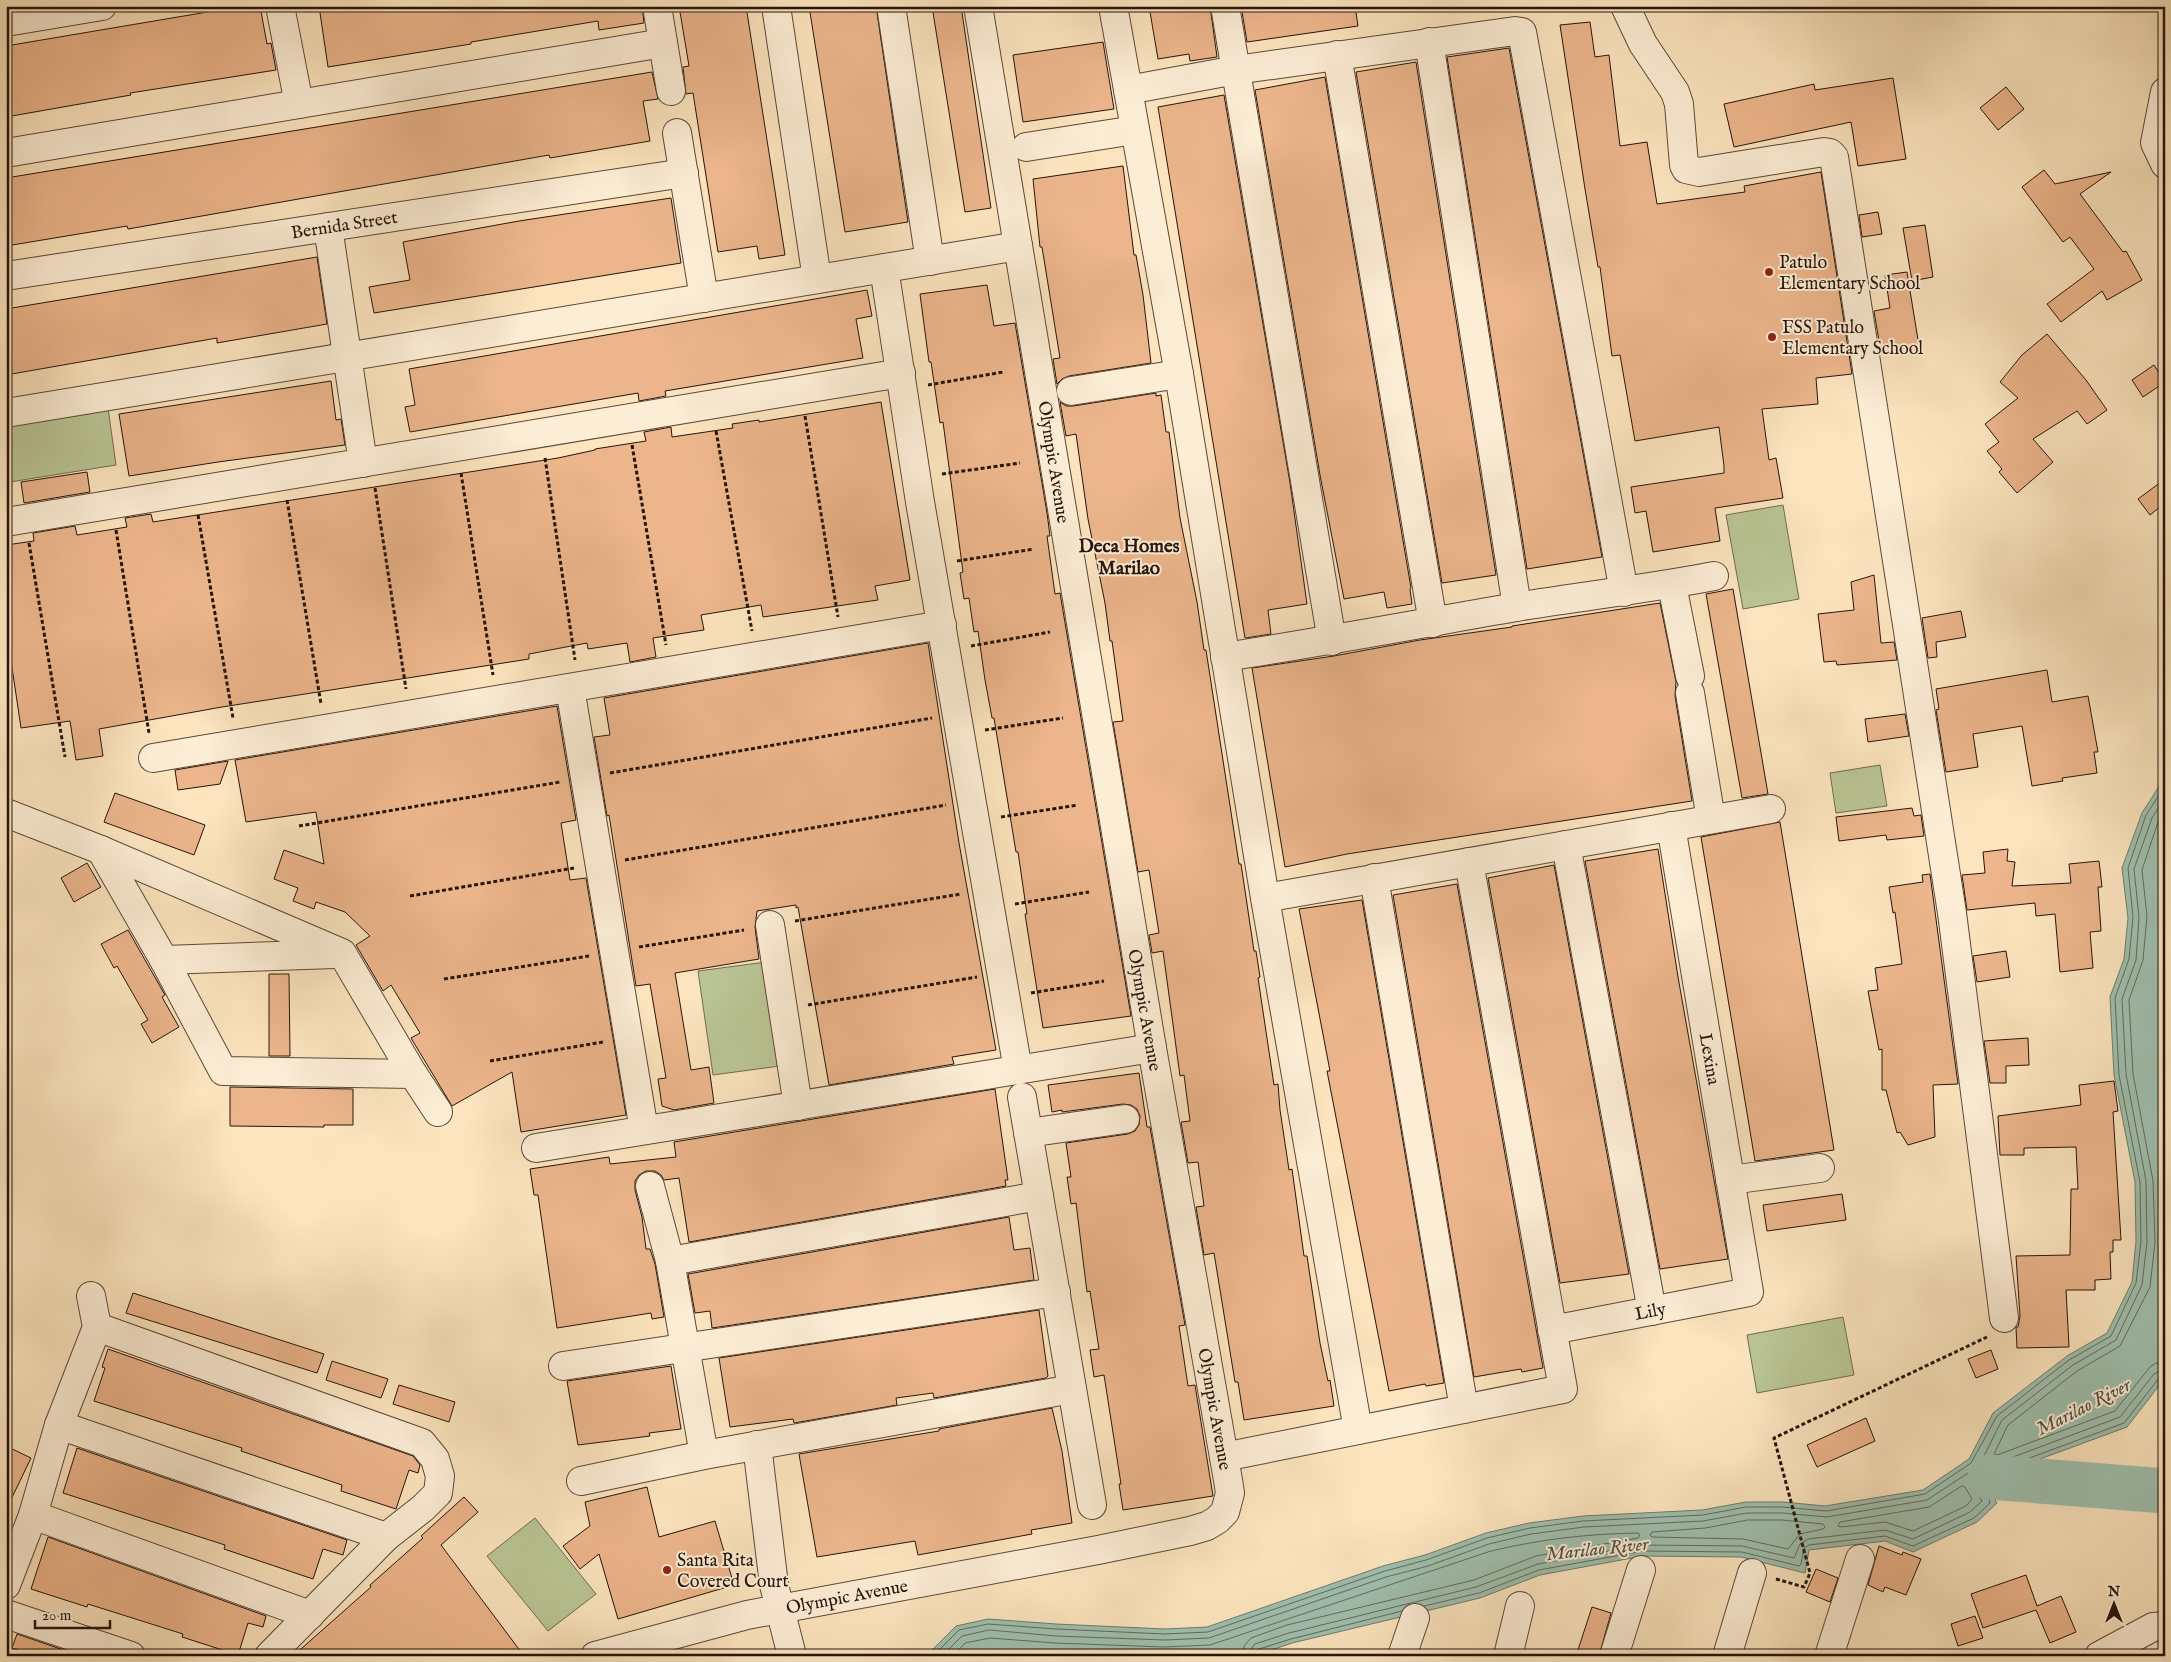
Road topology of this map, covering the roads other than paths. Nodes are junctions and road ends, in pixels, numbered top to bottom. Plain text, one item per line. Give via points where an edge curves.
1 (102, 6) edge
2 (280, 6) edge
3 (657, 6) edge
4 (776, 6) edge
5 (891, 6) edge
6 (978, 6) edge
7 (1113, 6) edge
8 (1224, 6) edge
9 (1624, 6) edge
10 (6, 22) edge
11 (1428, 42) junction
12 (663, 43) junction
13 (1337, 55) junction
14 (1236, 70) junction
15 (1128, 90) junction
16 (671, 91) dead end
17 (2165, 92) edge
18 (299, 104) junction
19 (1135, 130) junction
20 (677, 133) dead end
21 (1026, 147) dead end
22 (6, 153) edge
23 (2165, 164) edge
24 (684, 173) junction
25 (328, 227) junction
26 (1018, 246) junction
27 (930, 261) junction
28 (884, 268) junction
29 (6, 276) edge
30 (817, 279) junction
31 (704, 298) junction
32 (346, 357) junction
33 (1179, 374) junction
34 (902, 381) junction
35 (1071, 391) dead end
36 (6, 413) edge
37 (367, 462) junction
38 (16, 521) edge
39 (1714, 576) dead end
40 (1672, 585) junction
41 (1624, 592) junction
42 (1517, 607) junction
43 (1433, 622) junction
44 (944, 638) junction
45 (1332, 641) junction
46 (1225, 657) junction
47 (575, 687) junction
48 (153, 758) road end
49 (1771, 809) dead end
50 (6, 813) edge
51 (1711, 819) junction
52 (1671, 826) junction
53 (1566, 845) junction
54 (101, 850) junction
55 (1469, 862) junction
56 (1374, 878) junction
57 (1265, 898) junction
58 (770, 926) road end
59 (342, 954) junction
60 (164, 960) junction
61 (1152, 1048) junction
62 (1018, 1070) junction
63 (413, 1074) junction
64 (1022, 1097) dead end
65 (798, 1106) junction
66 (438, 1112) dead end
67 (1125, 1119) dead end
68 (644, 1130) junction
69 (1028, 1133) junction
70 (536, 1148) dead end
71 (1820, 1168) dead end
72 (1730, 1180) junction
73 (650, 1186) dead end
74 (1039, 1196) junction
75 (670, 1261) junction
76 (1056, 1292) junction
77 (1748, 1292) joint
78 (91, 1296) dead end
79 (1652, 1311) junction
80 (2004, 1318) road end
81 (97, 1327) junction
82 (1552, 1330) junction
83 (685, 1348) junction
84 (563, 1366) dead end
85 (1072, 1389) junction
86 (1464, 1409) junction
87 (59, 1425) junction
88 (1358, 1430) junction
89 (757, 1445) junction
90 (704, 1455) junction
91 (1224, 1457) junction
92 (581, 1481) dead end
93 (1092, 1504) dead end
94 (33, 1515) junction
95 (386, 1537) junction
96 (1860, 1559) dead end
97 (1641, 1570) dead end
98 (1752, 1573) road end
99 (6, 1585) edge
100 (1520, 1606) dead end
101 (780, 1608) junction
102 (6, 1614) edge
103 (310, 1615) junction
104 (1415, 1618) dead end
105 (2165, 1626) edge
106 (642, 1649) edge
107 (131, 1656) edge
108 (269, 1656) edge
109 (596, 1656) edge
110 (792, 1656) edge
111 (1402, 1656) edge
112 (1508, 1656) edge
113 (1614, 1656) edge
114 (1727, 1656) edge
115 (1829, 1656) edge
116 (2098, 1656) edge

1 - 10 street
2 - 18 street
3 - 12 street
4 - 30 street
5 - 27 street
6 - 26 street, Olympic Avenue
7 - 15 street
8 - 14 street
9 - 80 street via 1643,44 1675,92 1686,169 1699,172 1824,152 1834,157 1952,913
11 - 13 street
11 - 41 street via 1515,31 1523,34
11 - 42 street
12 - 16 street
12 - 18 street
13 - 14 street
13 - 43 street
14 - 15 street
14 - 45 street
15 - 19 street
17 - 23 street via 2155,143
18 - 22 street
19 - 21 street
19 - 33 street
20 - 24 street
24 - 25 street, Bernida Street
24 - 31 street
25 - 29 street, Bernida Street
25 - 32 street
26 - 27 street
26 - 61 street, Olympic Avenue
27 - 28 street
28 - 30 street
28 - 34 street
30 - 31 street
31 - 32 street
32 - 36 street
32 - 37 street
33 - 35 street
33 - 46 street
34 - 37 street via 801,390
34 - 44 street
37 - 38 street
39 - 40 street
40 - 41 street
40 - 51 street
41 - 42 street
42 - 43 street
43 - 45 street
44 - 47 street via 842,642
44 - 62 street
45 - 46 street
46 - 57 street
47 - 48 street
47 - 68 street via 586,778
49 - 51 street
50 - 54 street
51 - 52 street
52 - 53 street
52 - 72 street, Lexina
53 - 55 street
53 - 79 street
54 - 59 street
54 - 60 street
55 - 56 street
55 - 82 street
56 - 57 street
56 - 86 street
57 - 88 street
58 - 65 street
59 - 60 street
59 - 63 street
60 - 63 street via 223,1070
61 - 62 street
61 - 91 street, Olympic Avenue
62 - 65 street
63 - 66 street
64 - 69 street
65 - 68 street
67 - 69 street
68 - 70 street
69 - 74 street
71 - 72 street
72 - 77 street, Lexina
73 - 75 street
74 - 75 street
74 - 76 street
75 - 83 street
76 - 83 street
76 - 85 street
77 - 79 street, Lily
78 - 81 street
79 - 82 street, Lily
81 - 87 street
81 - 95 street via 422,1443 435,1459 440,1476 438,1493
82 - 86 street via 1563,1389
83 - 84 street
83 - 90 street
85 - 89 street
85 - 93 street
86 - 88 street
87 - 94 street
87 - 95 street
88 - 91 street
89 - 90 street
89 - 101 street via 774,1585
90 - 92 street
91 - 101 street, Olympic Avenue via 1230,1493 1228,1504 1225,1512 1207,1526 1098,1550
94 - 99 street
94 - 103 street
95 - 103 street
96 - 115 street
97 - 113 street
98 - 114 street
100 - 112 street
101 - 106 street via 738,1617
101 - 110 street, Olympic Avenue
102 - 107 street
103 - 108 street
104 - 111 street
105 - 116 street via 2153,1627
106 - 109 street

